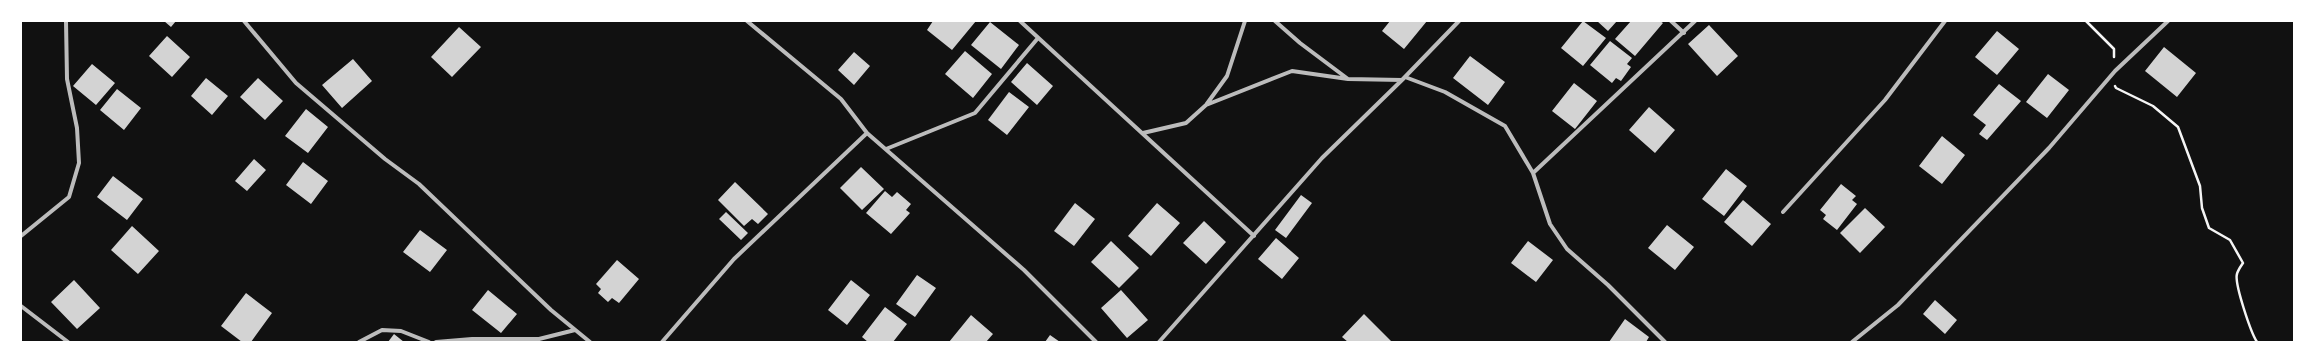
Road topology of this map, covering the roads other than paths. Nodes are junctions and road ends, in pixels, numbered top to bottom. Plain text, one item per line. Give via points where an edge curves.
1 (66, 21) edge
2 (244, 21) edge
3 (747, 21) edge
4 (1020, 21) edge
5 (1245, 21) edge
6 (1275, 21) edge
7 (1459, 21) edge
8 (1671, 21) edge
9 (1695, 21) edge
10 (1945, 21) edge
11 (2168, 21) edge
12 (1684, 33) junction
13 (1038, 38) junction
14 (1348, 79) junction
15 (1403, 79) junction
16 (1206, 105) junction
17 (867, 133) junction
18 (1143, 133) junction
19 (886, 149) junction
20 (1533, 173) junction
21 (1783, 212) dead end
22 (21, 236) edge
23 (1254, 236) junction
24 (21, 306) edge
25 (575, 330) junction
26 (68, 342) edge
27 (359, 342) edge
28 (429, 342) edge
29 (436, 342) edge
30 (590, 342) edge
31 (662, 342) edge
32 (1096, 342) edge
33 (1160, 342) edge
34 (1665, 342) edge
35 (1852, 342) edge

1 - 22 street via 67,79 77,128 79,163 69,198
2 - 25 street via 296,83 384,159 419,184
3 - 17 street via 841,99
4 - 13 street
5 - 16 street via 1226,76
6 - 14 street
7 - 15 street
8 - 12 street
9 - 12 street
10 - 21 street via 1885,100
11 - 35 street via 2115,71 2049,148 1898,305
12 - 20 street
13 - 18 street
13 - 19 street via 975,113
14 - 15 street
14 - 16 street via 1292,71
15 - 20 street via 1445,92 1505,126
15 - 23 street via 1322,158
16 - 18 street via 1186,123
17 - 19 street
17 - 31 street via 734,259
18 - 23 street
19 - 32 street via 1024,270
20 - 34 street via 1550,224 1566,249 1608,285
23 - 33 street
24 - 26 street
25 - 29 street via 539,339
25 - 30 street
27 - 28 street via 382,330 401,331

